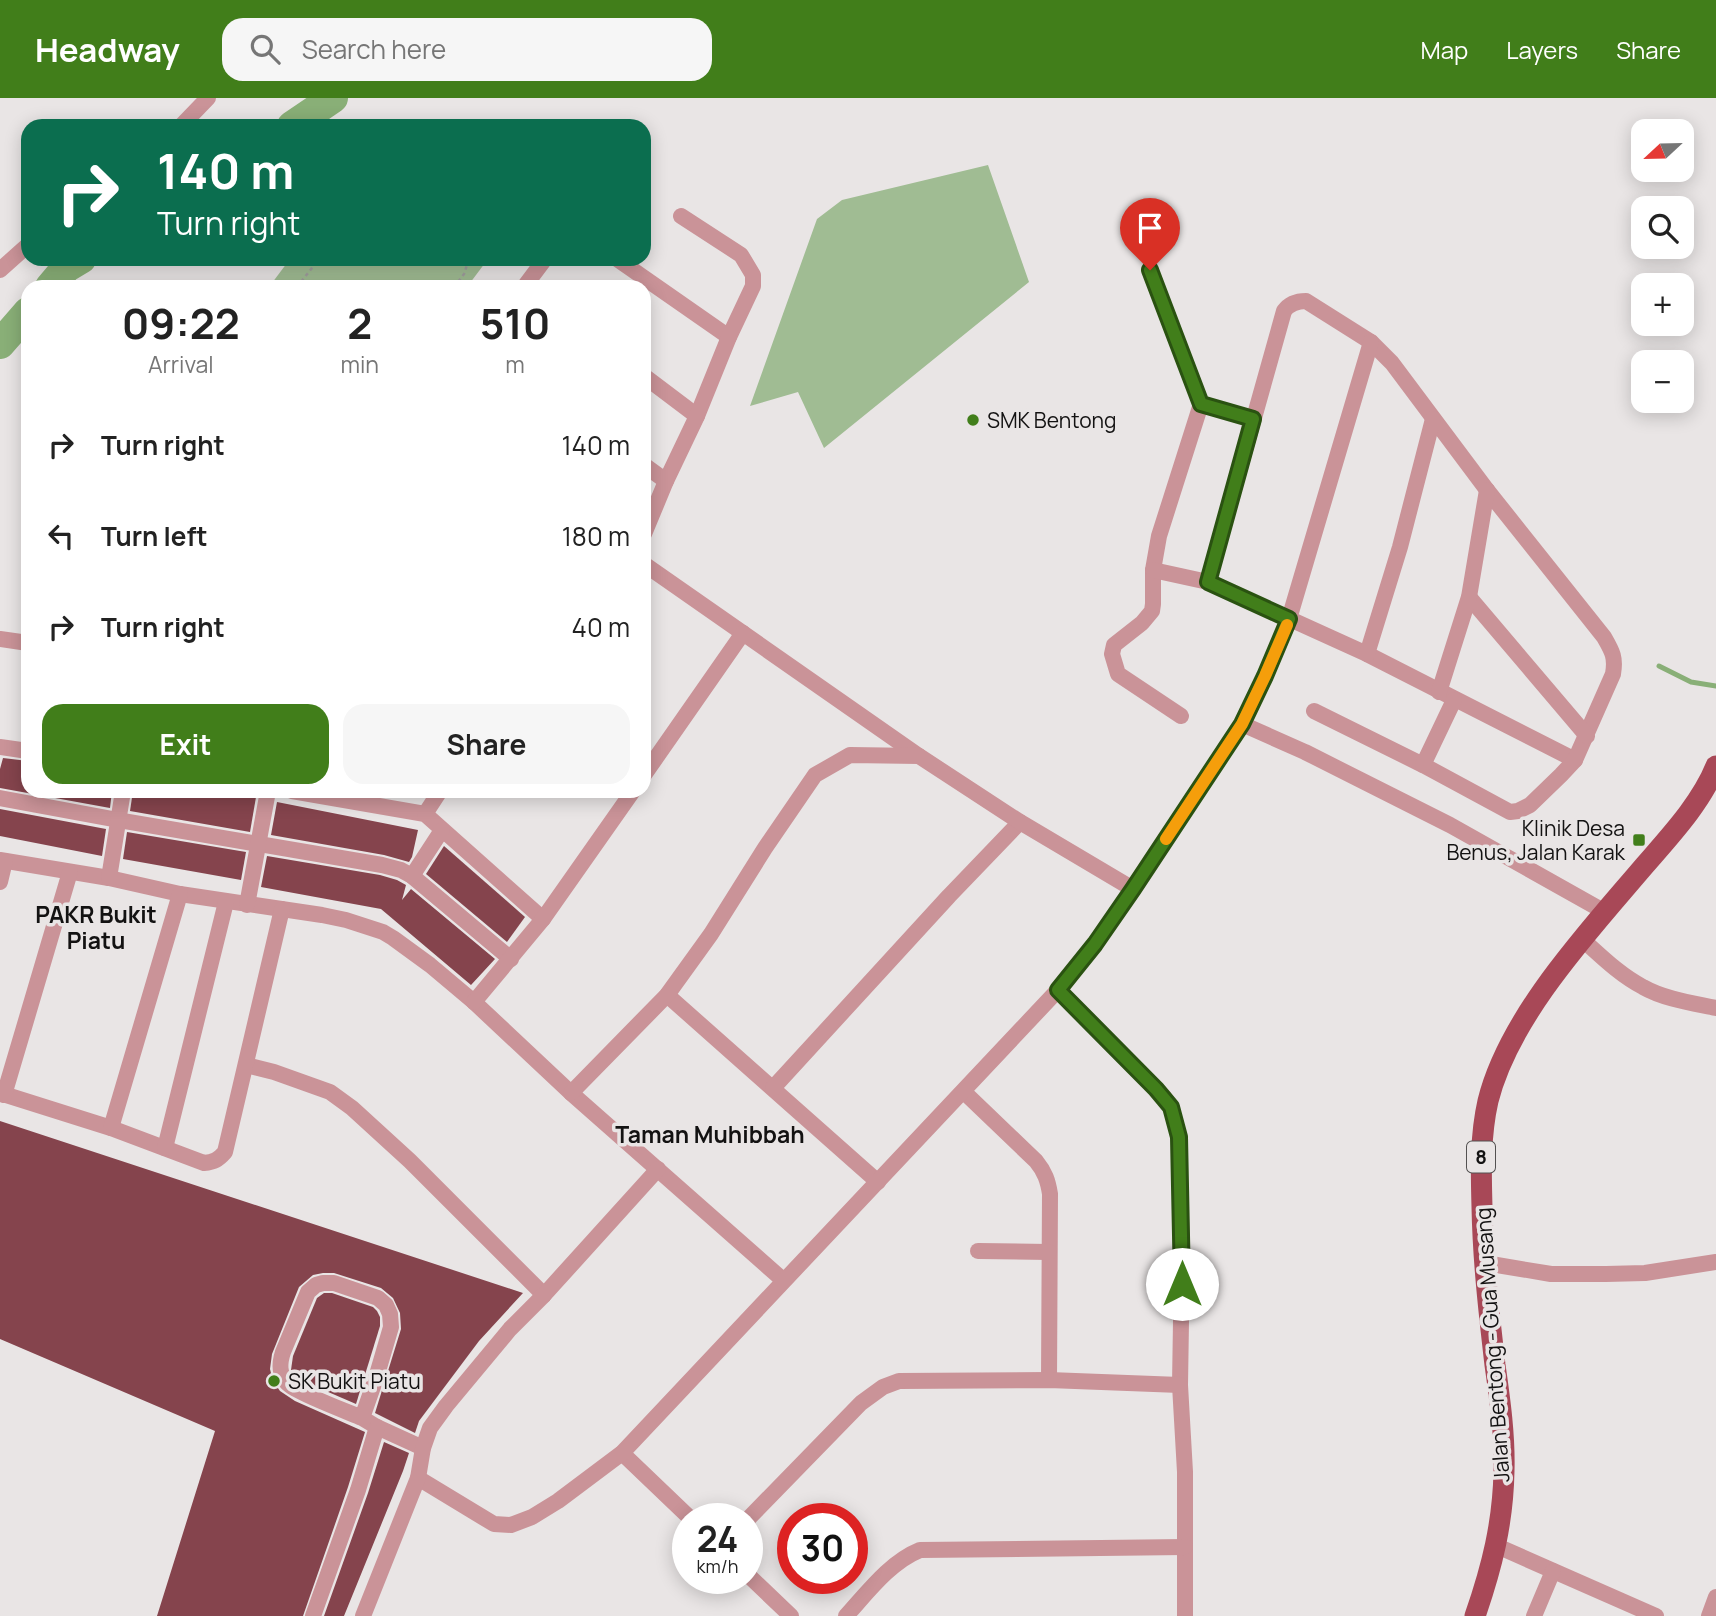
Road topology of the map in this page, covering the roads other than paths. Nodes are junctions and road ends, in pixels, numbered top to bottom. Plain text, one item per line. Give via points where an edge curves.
1 (208, 98) edge
2 (188, 119) edge
3 (681, 216) dead end
4 (21, 251) edge
5 (627, 266) edge
6 (0, 270) edge
7 (1150, 270) dead end
8 (647, 280) edge
9 (651, 283) edge
10 (729, 337) junction
11 (1371, 342) junction
12 (651, 381) edge
13 (1201, 404) junction
14 (697, 416) junction
15 (1253, 419) junction
16 (1433, 419) junction
17 (651, 470) edge
18 (667, 481) junction
19 (1488, 490) junction
20 (651, 518) edge
21 (651, 569) edge
22 (1153, 570) junction
23 (1208, 582) junction
24 (1469, 597) junction
25 (1289, 619) junction
26 (743, 633) junction
27 (0, 639) edge
28 (21, 642) edge
29 (1367, 654) junction
30 (1439, 692) junction
31 (1454, 699) junction
32 (1314, 710) dead end
33 (1181, 716) dead end
34 (1242, 724) junction
35 (1587, 736) junction
36 (0, 747) edge
37 (21, 750) edge
38 (919, 756) junction
39 (1575, 760) junction
40 (651, 765) edge
41 (1423, 765) junction
42 (1716, 766) edge
43 (0, 798) edge
44 (122, 798) edge
45 (267, 798) edge
46 (332, 798) edge
47 (435, 798) edge
48 (628, 798) edge
49 (425, 814) junction
50 (118, 820) junction
51 (1020, 822) junction
52 (442, 830) junction
53 (258, 844) junction
54 (2, 861) edge
55 (70, 872) junction
56 (412, 876) junction
57 (109, 878) junction
58 (0, 882) edge
59 (1133, 889) junction
60 (180, 894) junction
61 (226, 902) junction
62 (247, 905) junction
63 (282, 909) junction
64 (1605, 912) junction
65 (543, 919) junction
66 (1583, 940) junction
67 (510, 959) junction
68 (1058, 990) junction
69 (667, 995) junction
70 (474, 1003) junction
71 (1716, 1009) edge
72 (246, 1065) junction
73 (773, 1088) junction
74 (964, 1092) junction
75 (571, 1093) junction
76 (2, 1094) edge
77 (111, 1128) junction
78 (165, 1148) junction
79 (658, 1169) junction
80 (878, 1182) junction
81 (978, 1251) dead end
82 (1049, 1252) junction
83 (1716, 1262) edge
84 (1485, 1263) junction
85 (783, 1280) junction
86 (544, 1295) junction
87 (1049, 1380) junction
88 (1181, 1385) junction
89 (362, 1418) junction
90 (377, 1427) junction
91 (423, 1448) junction
92 (622, 1453) junction
93 (418, 1478) junction
94 (674, 1503) edge
95 (763, 1503) edge
96 (1497, 1546) junction
97 (1185, 1547) junction
98 (1553, 1571) junction
99 (763, 1589) edge
100 (1716, 1597) edge
101 (1637, 1612) edge
102 (313, 1616) edge
103 (363, 1616) edge
104 (791, 1616) edge
105 (846, 1616) edge
106 (1185, 1616) edge
107 (1475, 1616) edge
108 (1534, 1616) edge
109 (1656, 1616) edge
110 (1709, 1616) edge

1 - 2 street
3 - 10 street via 741,255 753,275 753,286
4 - 6 street
5 - 8 street
7 - 13 street
9 - 10 street
10 - 14 street
11 - 15 street via 1306,302 1288,305
11 - 16 street
11 - 25 street
12 - 14 street
13 - 15 street
13 - 22 street via 1162,524
14 - 18 street
15 - 23 street
16 - 19 street
16 - 29 street via 1401,547
17 - 18 street
18 - 20 street
19 - 24 street
19 - 35 street via 1612,651 1612,674
21 - 26 street
22 - 23 street
22 - 33 street via 1152,611 1114,645 1112,654 1118,674
23 - 25 street
24 - 30 street
24 - 35 street
25 - 29 street
25 - 34 street
26 - 38 street
26 - 40 street
27 - 28 street
29 - 30 street
30 - 31 street
31 - 39 street
31 - 41 street
32 - 41 street
34 - 59 street
34 - 64 street via 1450,825
35 - 39 street
36 - 37 street
38 - 51 street
38 - 69 street via 850,755 815,775
39 - 41 street via 1530,805 1510,812
42 - 64 main road, Jalan Bentong - Gua Musang / 8 via 1683,819
43 - 50 street
44 - 50 street
45 - 53 street
46 - 49 street
47 - 49 street
48 - 65 street
49 - 52 street
50 - 53 street
50 - 57 street
51 - 59 street
51 - 73 street
52 - 56 street
52 - 65 street
53 - 56 street via 390,866
53 - 62 street
54 - 55 street
54 - 58 street
55 - 57 street
55 - 76 street
56 - 67 street
57 - 60 street
59 - 68 street
60 - 61 street
60 - 77 street
61 - 62 street
61 - 78 street
62 - 63 street
63 - 70 street via 383,932
63 - 72 street
64 - 66 main road, Jalan Bentong - Gua Musang / 8
65 - 67 street
66 - 71 street via 1645,989
66 - 84 main road, Jalan Bentong - Gua Musang / 8 via 1530,1010 1497,1072 1482,1136
67 - 70 street
68 - 74 street
68 - 88 street via 1156,1089 1175,1118 1182,1258
69 - 73 street
69 - 75 street
70 - 75 street
72 - 78 street via 225,1153 204,1163
72 - 86 street via 330,1092 352,1108
73 - 80 street
74 - 80 street
74 - 82 street via 1044,1170
75 - 79 street
76 - 77 street
77 - 78 street
79 - 85 street
79 - 86 street
80 - 85 street
81 - 82 street
82 - 87 street
83 - 84 street via 1606,1274 1551,1274
84 - 96 main road, Jalan Bentong - Gua Musang / 8 via 1503,1432
85 - 92 street
86 - 91 street via 446,1406
87 - 88 street
87 - 95 street via 899,1381 883,1387 860,1403
88 - 97 street
89 - 89 street via 391,1326 390,1314 378,1298 334,1283 316,1285 308,1292 283,1352 283,1378 289,1386
89 - 90 street
90 - 91 street
90 - 102 street
91 - 93 street
92 - 93 street via 558,1501 511,1525 494,1524
92 - 94 street
93 - 103 street
96 - 98 street
96 - 107 main road, Jalan Bentong - Gua Musang / 8
97 - 105 street via 919,1550 897,1563
97 - 106 street
98 - 101 street
98 - 108 street
99 - 104 street
100 - 110 street
101 - 109 street

